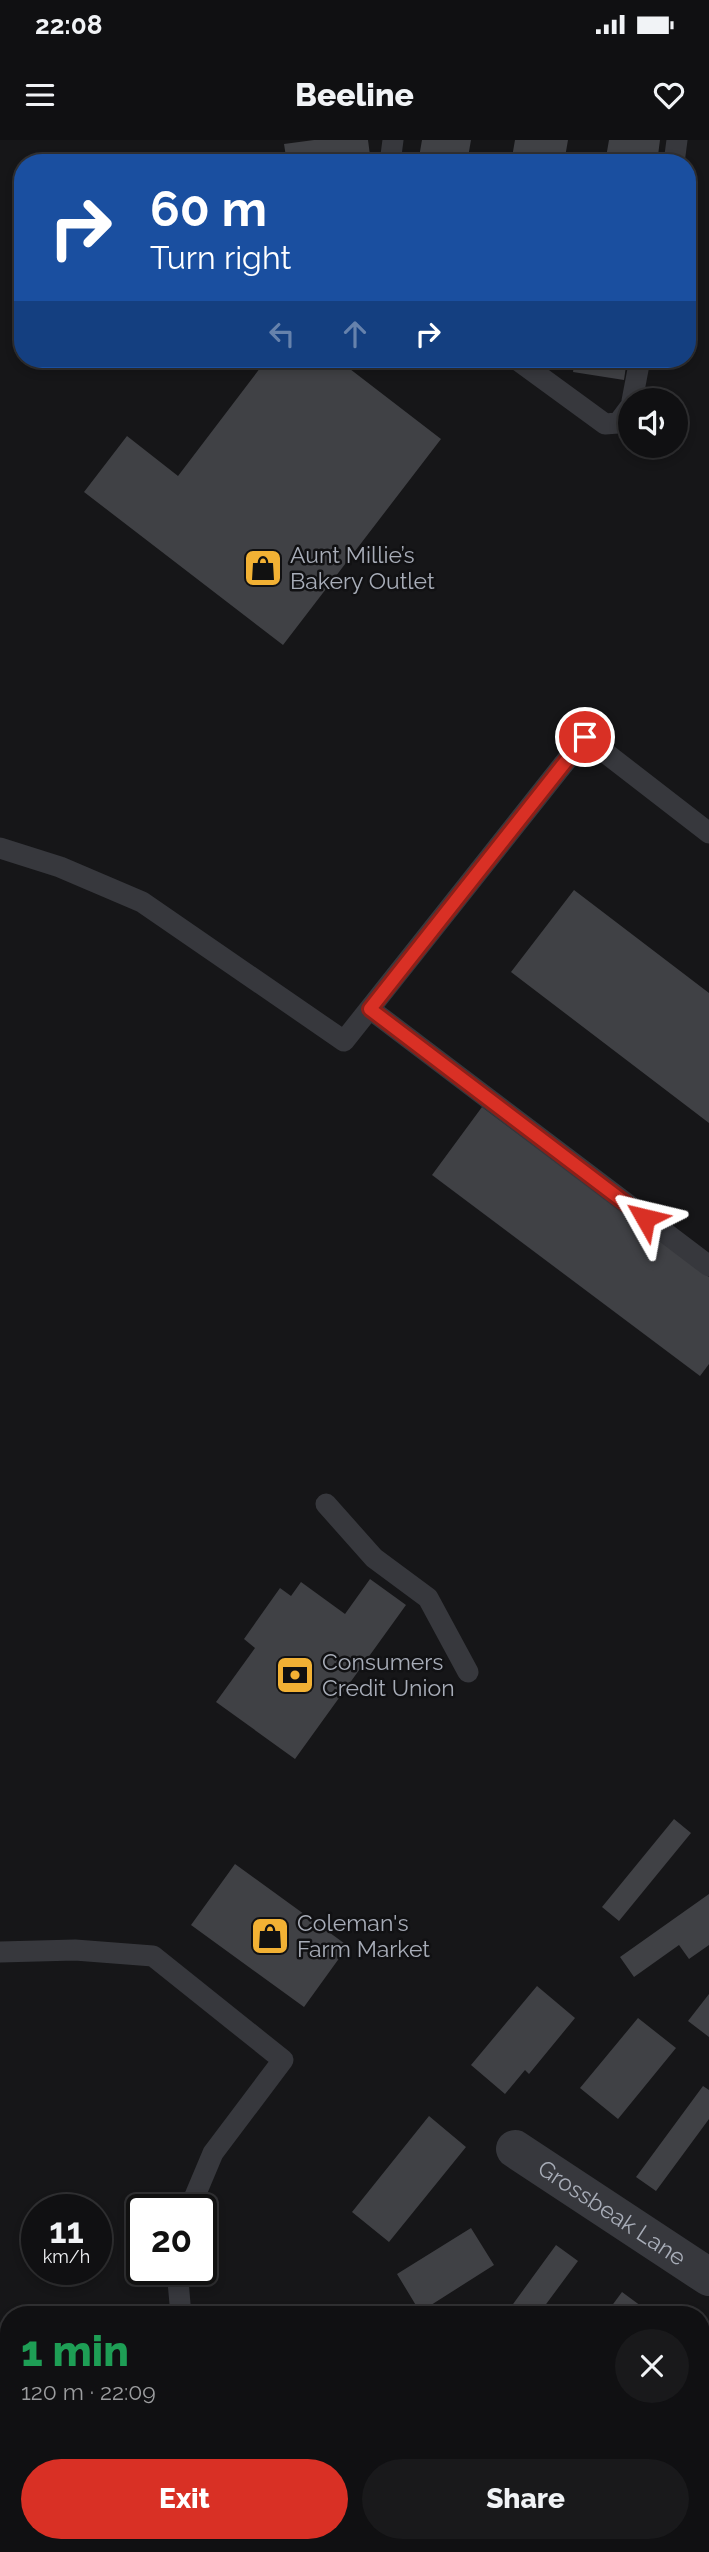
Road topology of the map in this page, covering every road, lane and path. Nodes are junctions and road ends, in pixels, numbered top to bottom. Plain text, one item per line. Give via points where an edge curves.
1 (528, 368) edge
2 (638, 368) edge
3 (634, 388) edge
4 (618, 423) edge
5 (709, 833) edge
6 (0, 848) edge
7 (370, 1009) junction
8 (709, 1266) edge
9 (326, 1504) dead end
10 (468, 1672) dead end
11 (0, 1952) edge
12 (515, 2149) dead end
13 (196, 2194) edge
14 (709, 2277) edge
15 (178, 2285) edge
16 (180, 2306) edge

1 - 4 lane via 605,424
2 - 3 lane
5 - 7 lane via 585,737
6 - 7 lane via 60,867 142,902 344,1041
7 - 8 lane
9 - 10 lane via 374,1558 428,1598
11 - 13 lane via 75,1950 153,1956 283,2060 213,2153
12 - 14 street, Grossbeak Lane
15 - 16 lane

